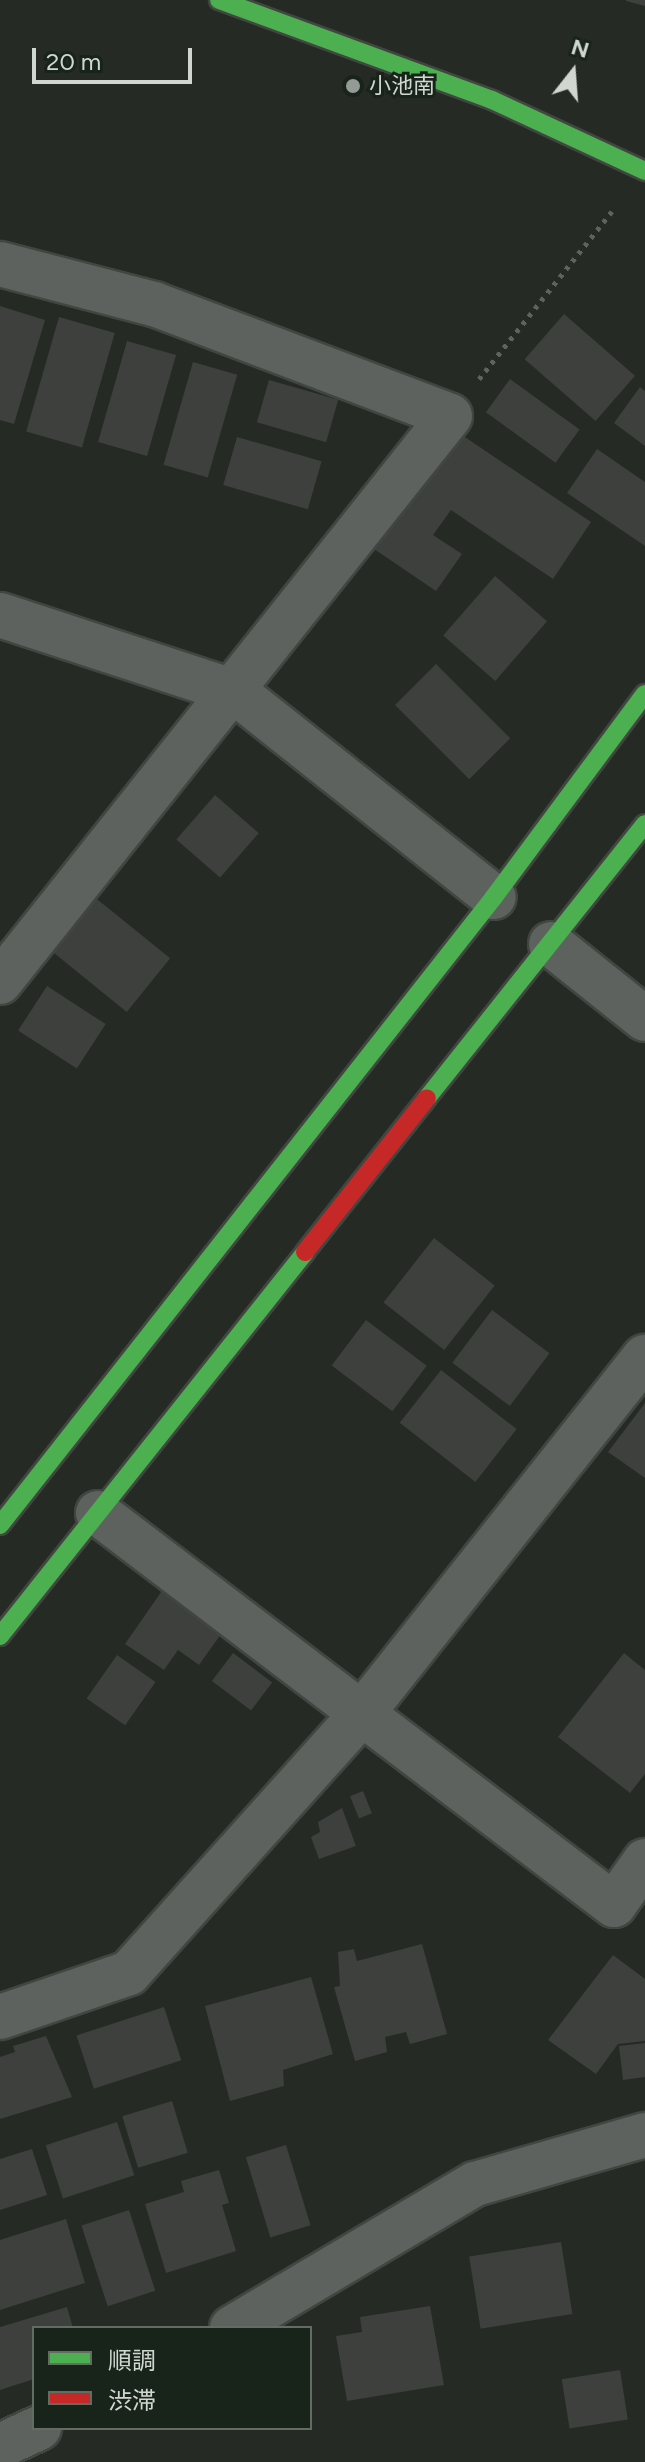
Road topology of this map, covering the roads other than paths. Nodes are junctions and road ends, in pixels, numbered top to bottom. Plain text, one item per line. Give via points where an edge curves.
1 (219, 0) edge
2 (645, 171) edge
3 (0, 264) edge
4 (0, 615) edge
5 (235, 692) junction
6 (645, 694) edge
7 (645, 824) edge
8 (494, 897) junction
9 (551, 944) junction
10 (0, 982) edge
11 (645, 1019) edge
12 (645, 1357) edge
13 (98, 1513) junction
14 (0, 1525) edge
15 (0, 1636) edge
16 (364, 1711) junction
17 (645, 1861) edge
18 (0, 2017) edge
19 (645, 2135) edge
20 (235, 2326) edge

1 - 2 street via 492,100
3 - 5 street via 154,304 450,416
4 - 5 street
5 - 8 street
5 - 10 street
6 - 8 street
7 - 9 street
8 - 14 street
9 - 11 street
9 - 13 street
12 - 16 street
13 - 15 street
13 - 16 street
16 - 17 street via 614,1905
16 - 18 street via 129,1973
19 - 20 street via 475,2184

